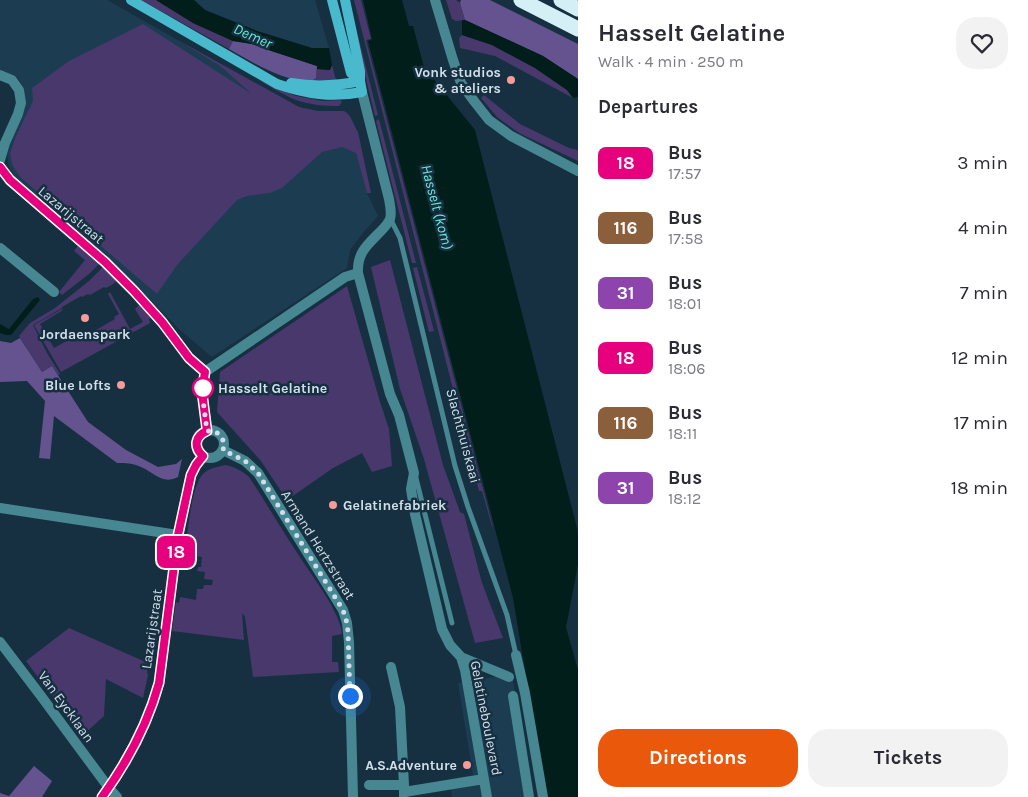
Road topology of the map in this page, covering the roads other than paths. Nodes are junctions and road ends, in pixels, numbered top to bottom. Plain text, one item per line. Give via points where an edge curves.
1 (131, 0) edge
2 (332, 0) edge
3 (345, 0) edge
4 (435, 0) edge
5 (521, 0) edge
6 (561, 0) edge
7 (578, 9) edge
8 (578, 29) edge
9 (0, 75) edge
10 (361, 86) junction
11 (0, 160) edge
12 (0, 167) edge
13 (578, 171) edge
14 (390, 218) junction
15 (0, 248) edge
16 (358, 273) junction
17 (54, 292) dead end
18 (205, 372) junction
19 (207, 431) junction
20 (223, 450) junction
21 (203, 456) junction
22 (414, 473) junction
23 (0, 508) edge
24 (178, 535) junction
25 (452, 622) dead end
26 (0, 642) edge
27 (516, 655) joint
28 (461, 657) junction
29 (391, 667) dead end
30 (509, 677) dead end
31 (513, 696) dead end
32 (484, 779) junction
33 (369, 786) dead end
34 (108, 788) junction
35 (404, 791) edge
36 (102, 797) edge
37 (117, 797) edge
38 (353, 797) edge
39 (487, 797) edge
40 (529, 797) edge
41 (543, 797) edge

1 - 10 street via 264,75 303,85
2 - 10 street, Slachthuiskaai via 351,73
3 - 10 street, Slachthuiskaai
4 - 13 street via 461,83 489,120 511,136
5 - 8 highway
6 - 7 highway
9 - 11 street via 12,80 19,90 21,103
10 - 14 street, Slachthuiskaai via 389,199
12 - 18 street, Lazarijstraat via 10,180 105,262
14 - 16 street via 360,255
14 - 27 lane, Slachthuiskaai via 400,238 455,466 507,615
15 - 17 street
16 - 18 street via 346,277
16 - 22 street, Gelatineboulevard
18 - 19 street via 202,392
19 - 20 street via 222,436
19 - 21 street via 196,441 197,450
20 - 21 street via 213,458
20 - 38 street, Armand Hertzstraat via 245,461 258,473 343,610 347,623
21 - 24 street, Lazarijstraat via 191,475
22 - 25 lane
22 - 28 street, Gelatineboulevard via 411,490 415,514 442,629
23 - 24 street
24 - 34 street, Lazarijstraat via 159,683 145,722
26 - 34 street, Van Eycklaan
27 - 41 street, Slachthuiskaai
28 - 30 street
28 - 32 street, Gelatineboulevard
29 - 35 street via 400,707
31 - 40 street
32 - 35 street
32 - 39 street, Gelatineboulevard
33 - 35 street
34 - 36 street, Lazarijstraat
34 - 37 street, Van Eycklaan

